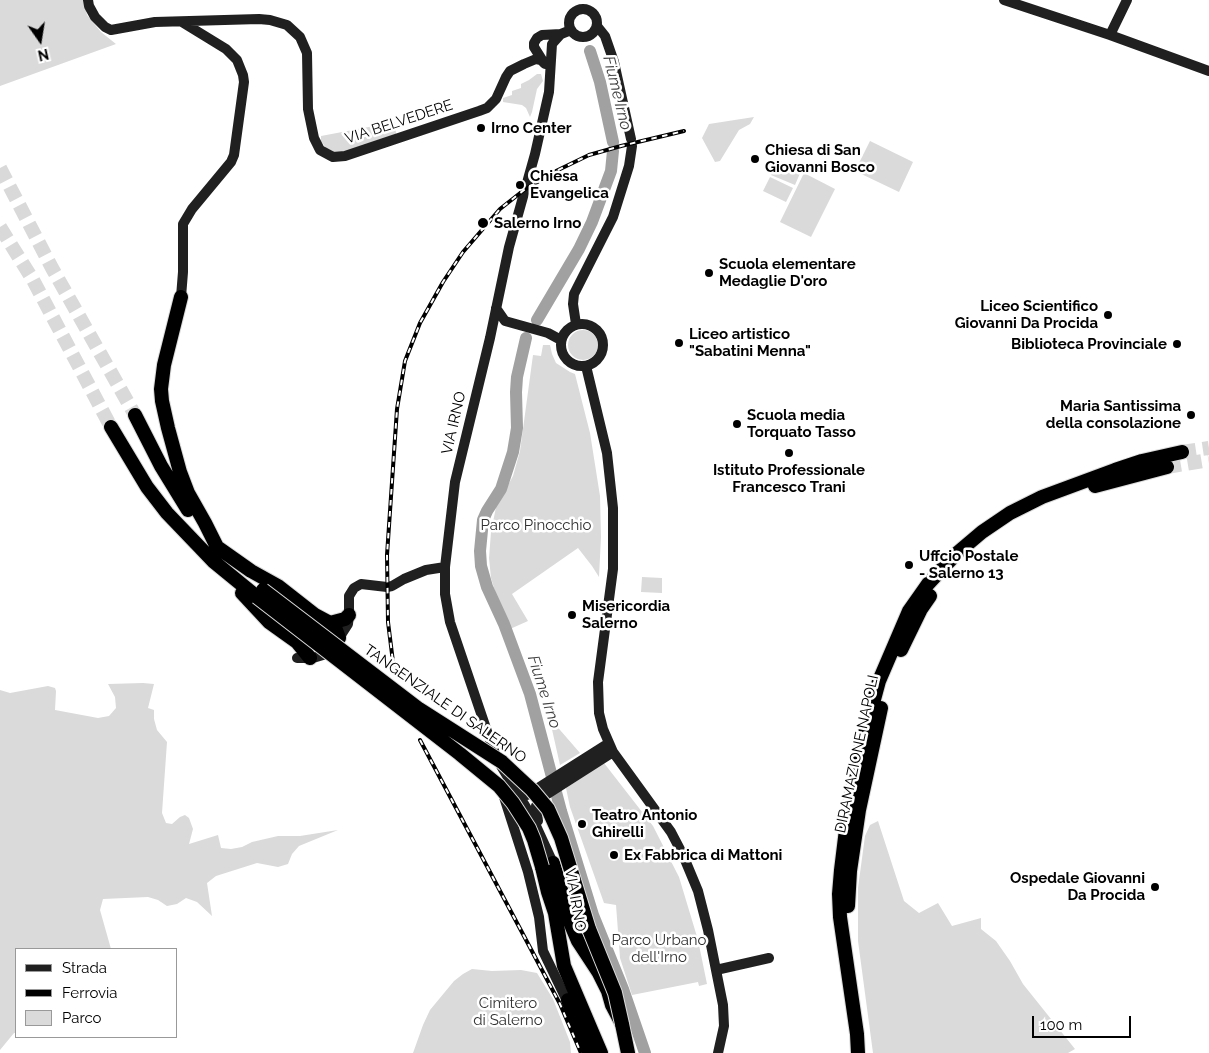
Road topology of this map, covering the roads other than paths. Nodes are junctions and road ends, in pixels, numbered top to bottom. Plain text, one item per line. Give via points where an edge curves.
1 (88, 0) edge
2 (570, 0) edge
3 (1004, 0) edge
4 (1127, 0) edge
5 (575, 11) junction
6 (181, 21) junction
7 (597, 26) junction
8 (561, 33) junction
9 (1110, 35) junction
10 (545, 64) junction
11 (1209, 71) edge
12 (549, 92) junction
13 (181, 297) joint
14 (496, 308) junction
15 (505, 320) junction
16 (576, 324) junction
17 (492, 332) junction
18 (561, 340) junction
19 (586, 366) junction
20 (135, 415) tunnel mouth
21 (111, 427) tunnel mouth
22 (1182, 452) tunnel mouth
23 (1166, 467) tunnel mouth
24 (1063, 493) junction
25 (197, 546) junction
26 (217, 547) junction
27 (445, 567) junction
28 (260, 594) junction
29 (350, 614) junction
30 (330, 623) junction
31 (339, 638) junction
32 (302, 654) joint
33 (611, 747) junction
34 (498, 761) junction
35 (514, 789) junction
36 (537, 792) junction
37 (521, 799) junction
38 (510, 818) junction
39 (543, 842) junction
40 (849, 848) junction
41 (520, 850) junction
42 (548, 865) junction
43 (769, 958) dead end
44 (716, 970) junction
45 (574, 1016) junction
46 (622, 1024) junction
47 (590, 1053) edge
48 (602, 1053) edge
49 (628, 1053) edge
50 (718, 1053) edge
51 (858, 1053) edge
52 (866, 1053) edge

1 - 6 main road, VIA BELVEDERE via 95,17 111,30
2 - 5 main road
3 - 9 main road
4 - 9 main road
5 - 7 main road via 584,8 593,12
5 - 8 main road
6 - 10 main road, VIA BELVEDERE via 259,19 279,22 294,30 307,53 308,103 314,138 320,150 333,157 345,156 487,108 496,99 510,71 533,60
6 - 13 main road via 226,49 237,60 244,82 234,155 192,209 183,229
7 - 8 main road via 586,37
7 - 16 main road via 614,62 632,142 629,166 613,217 574,294
8 - 10 main road, VIA IRNO via 542,35 534,43
8 - 12 main road, VIA IRNO via 552,47
9 - 11 main road
10 - 12 main road, VIA IRNO
12 - 14 main road, VIA IRNO
13 - 26 highway via 164,364 162,401 184,483
14 - 15 main road
14 - 17 main road, VIA IRNO
15 - 17 main road
15 - 18 main road
16 - 18 main road
16 - 19 main road via 591,326 602,339 600,356
17 - 27 main road, VIA IRNO via 455,482
18 - 19 main road via 561,352 568,362
19 - 33 main road via 607,454 613,508 613,569 597,698
20 - 26 highway, TANGENZIALE DI SALERNO via 176,492
21 - 25 highway, TANGENZIALE DI SALERNO via 147,487
22 - 24 highway, DIRAMAZIONE NAPOLI via 1142,461
23 - 24 highway, DIRAMAZIONE NAPOLI
24 - 40 highway, DIRAMAZIONE NAPOLI via 1002,529 973,551 943,580 921,609 879,700 860,810
25 - 28 highway, TANGENZIALE DI SALERNO via 213,562
25 - 32 highway via 210,564 265,618 289,634
26 - 28 highway, TANGENZIALE DI SALERNO
26 - 30 highway
27 - 29 main road via 426,570 387,587 357,586 349,596
27 - 34 main road, VIA IRNO via 450,622
28 - 42 highway, TANGENZIALE DI SALERNO, bridge via 499,786 529,828
28 - 46 highway, TANGENZIALE DI SALERNO, bridge via 419,709 502,762 548,809 561,838 589,929 615,993
29 - 30 highway via 345,619
29 - 31 main road
30 - 31 highway
31 - 32 main road via 323,655
33 - 36 main road
33 - 44 main road via 683,855 703,909
34 - 35 main road, VIA IRNO
34 - 38 main road, VIA IRNO via 499,782
35 - 36 main road
35 - 37 main road, VIA IRNO
36 - 37 main road
36 - 39 main road via 536,808
37 - 38 main road via 513,805
37 - 39 main road, VIA IRNO
38 - 41 main road, VIA IRNO
39 - 41 main road via 530,837
39 - 42 main road, VIA IRNO
40 - 51 highway, DIRAMAZIONE NAPOLI via 839,894
40 - 52 highway, DIRAMAZIONE NAPOLI via 848,916
41 - 45 main road, VIA IRNO via 539,916 543,951
42 - 45 highway via 551,943
42 - 46 highway, bridge via 574,932 599,973
42 - 48 highway via 548,892 564,966
43 - 44 main road
44 - 50 main road via 724,1016
45 - 47 highway
46 - 49 highway

